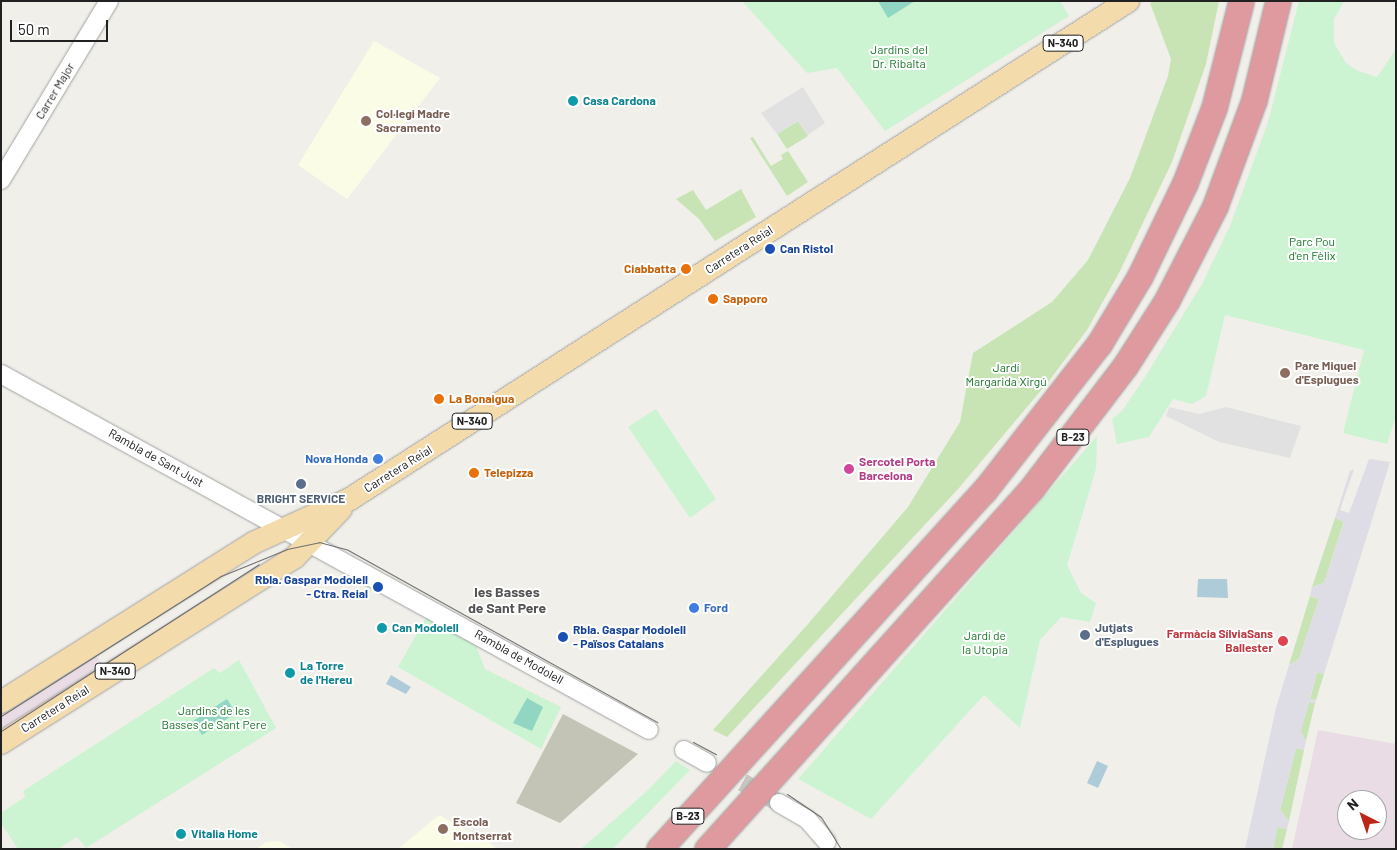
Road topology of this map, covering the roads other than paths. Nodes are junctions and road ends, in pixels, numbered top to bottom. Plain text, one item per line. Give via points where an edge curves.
1 (109, 1) edge
2 (1128, 1) edge
3 (1241, 1) edge
4 (1278, 1) edge
5 (1, 180) edge
6 (1, 374) edge
7 (350, 499) junction
8 (284, 528) junction
9 (310, 543) junction
10 (1, 702) edge
11 (649, 730) dead end
12 (1, 743) edge
13 (684, 750) dead end
14 (712, 774) junction
15 (751, 802) junction
16 (779, 804) tunnel mouth
17 (827, 842) dead end
18 (642, 849) edge
19 (659, 849) edge
20 (707, 849) edge
21 (716, 849) edge

1 - 5 street, Carrer Major
2 - 7 main road, Carretera Reial / N-340
3 - 14 highway, B-23 via 1214,108 1185,183 1148,261 1099,344 984,491
4 - 15 highway, B-23 via 1254,100 1215,206 1189,260 1141,342 1081,428 1032,488
6 - 8 street, Rambla de Sant Just
7 - 8 main road, Carretera Reial / N-340
7 - 9 main road, Carretera Reial / N-340
8 - 9 street, Rambla de Sant Just
8 - 10 main road, Carretera Reial / N-340 via 253,543
9 - 11 street, Rambla de Modolell
9 - 12 main road, Carretera Reial / N-340 via 295,557
13 - 14 street
14 - 18 highway
14 - 19 highway, B-23
15 - 20 highway, B-23
15 - 21 highway
16 - 17 street via 807,819

